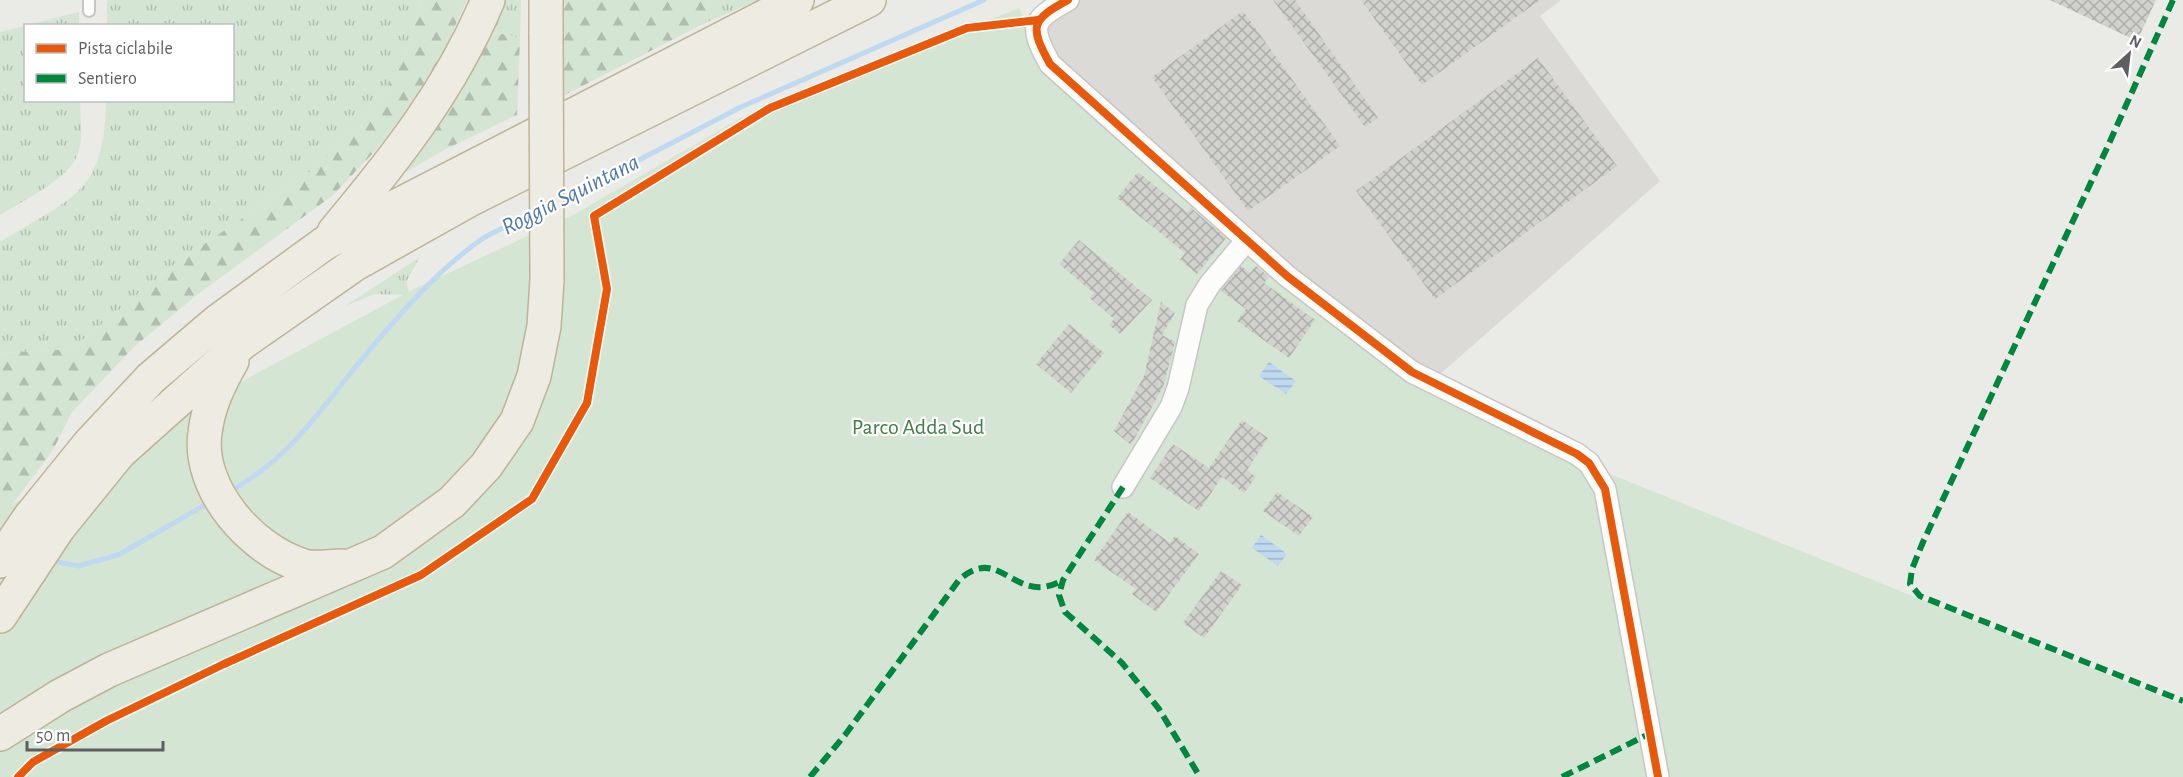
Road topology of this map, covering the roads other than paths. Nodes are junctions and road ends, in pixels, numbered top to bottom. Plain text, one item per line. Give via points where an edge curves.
1 (488, 0) edge
2 (546, 0) edge
3 (797, 0) edge
4 (869, 0) edge
5 (1068, 0) edge
6 (1247, 240) junction
7 (325, 243) junction
8 (242, 343) junction
9 (1123, 487) dead end
10 (0, 561) edge
11 (350, 566) junction
12 (0, 616) edge
13 (0, 734) edge
14 (1658, 777) edge

1 - 7 highway via 468,48 425,117
2 - 11 highway, bridge via 547,280 544,326 534,376 517,421 486,466 452,502 383,552
3 - 7 highway
4 - 8 highway via 459,206 355,264
5 - 6 street via 1038,20 1037,33 1050,64
6 - 9 street via 1197,305 1171,406
6 - 14 street via 1287,276 1412,372 1577,454 1598,475 1605,489
7 - 10 highway via 218,321 151,378 90,443
8 - 11 highway via 214,394 204,435 208,475 228,512 264,545 305,566
8 - 12 highway via 119,453 59,527
11 - 13 highway via 109,670

